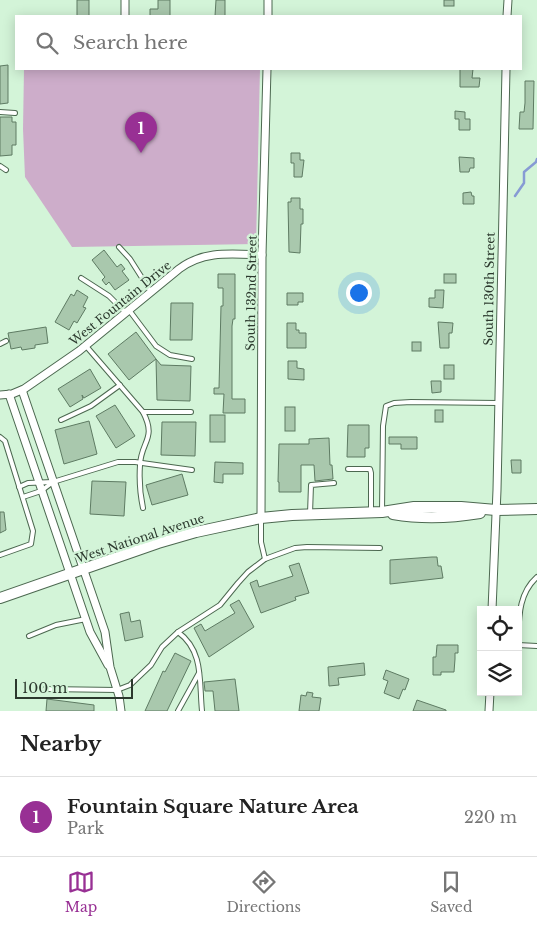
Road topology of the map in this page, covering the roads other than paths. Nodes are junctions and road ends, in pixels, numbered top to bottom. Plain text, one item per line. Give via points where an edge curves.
1 (125, 0) edge
2 (268, 0) edge
3 (508, 0) edge
4 (125, 15) edge
5 (268, 15) edge
6 (507, 15) edge
7 (267, 70) edge
8 (506, 70) edge
9 (0, 112) edge
10 (15, 113) dead end
11 (0, 166) edge
12 (6, 170) dead end
13 (119, 247) dead end
14 (262, 255) junction
15 (81, 278) dead end
16 (151, 292) junction
17 (128, 311) junction
18 (6, 341) dead end
19 (0, 344) edge
20 (86, 346) junction
21 (192, 359) dead end
22 (120, 385) junction
23 (22, 390) junction
24 (9, 394) junction
25 (0, 395) edge
26 (498, 403) junction
27 (143, 412) junction
28 (191, 412) dead end
29 (61, 420) dead end
30 (0, 437) edge
31 (140, 462) junction
32 (348, 469) dead end
33 (192, 470) dead end
34 (38, 482) junction
35 (53, 482) junction
36 (334, 483) dead end
37 (19, 487) junction
38 (41, 490) junction
39 (22, 497) junction
40 (143, 508) dead end
41 (537, 509) edge
42 (496, 510) junction
43 (377, 512) junction
44 (310, 514) junction
45 (261, 518) junction
46 (380, 548) dead end
47 (0, 555) edge
48 (265, 559) junction
49 (84, 569) junction
50 (69, 574) junction
51 (537, 577) edge
52 (0, 598) edge
53 (492, 606) edge
54 (522, 606) edge
55 (99, 614) junction
56 (86, 619) junction
57 (178, 632) junction
58 (29, 636) dead end
59 (522, 645) edge
60 (537, 646) edge
61 (110, 667) junction
62 (199, 673) junction
63 (44, 689) dead end
64 (117, 690) junction
65 (490, 696) edge
66 (121, 711) edge
67 (178, 711) edge
68 (202, 711) edge
69 (489, 711) edge

1 - 4 street
2 - 5 street
3 - 6 street
7 - 14 street, South 132nd Street
8 - 26 street, South 130th Street
9 - 10 lane
11 - 12 lane
13 - 16 lane
14 - 16 street, West Fountain Drive via 204,256 184,266
14 - 45 street, South 132nd Street
15 - 17 lane
16 - 17 street, West Fountain Drive
17 - 20 street, West Fountain Drive
17 - 21 lane via 156,346 170,355
18 - 19 lane
20 - 22 lane
20 - 23 street, West Fountain Drive
22 - 27 lane
22 - 29 lane via 90,406
23 - 24 street, West Fountain Drive
23 - 35 street
24 - 25 street, West Fountain Drive
24 - 34 street
26 - 42 street, South 130th Street
26 - 43 lane via 394,403 386,406
27 - 28 lane
27 - 31 lane via 150,424
30 - 37 lane via 5,440
31 - 33 lane
31 - 35 lane via 118,462
31 - 40 lane
32 - 43 lane via 370,469
34 - 35 lane
34 - 37 lane
34 - 38 street
35 - 38 lane
35 - 49 street
36 - 44 lane via 310,485
37 - 39 lane
38 - 39 lane
38 - 50 street
39 - 47 lane via 33,531 30,544
41 - 42 main road, West National Avenue
42 - 43 main road, West National Avenue via 437,517
42 - 53 street, South 130th Street
43 - 44 main road, West National Avenue
44 - 45 main road, West National Avenue
45 - 48 lane
45 - 49 main road, West National Avenue via 196,532
46 - 48 lane via 307,546
48 - 57 lane via 238,582 220,605
49 - 50 main road, West National Avenue
49 - 55 street
50 - 52 main road, West National Avenue
50 - 56 street
51 - 54 lane via 524,594
55 - 56 street
55 - 61 street
56 - 58 lane via 56,625
56 - 61 street
57 - 62 lane via 194,649
57 - 64 lane via 130,685
59 - 60 lane
61 - 64 street
62 - 67 lane
62 - 68 lane
63 - 64 lane
64 - 66 street
65 - 69 street

